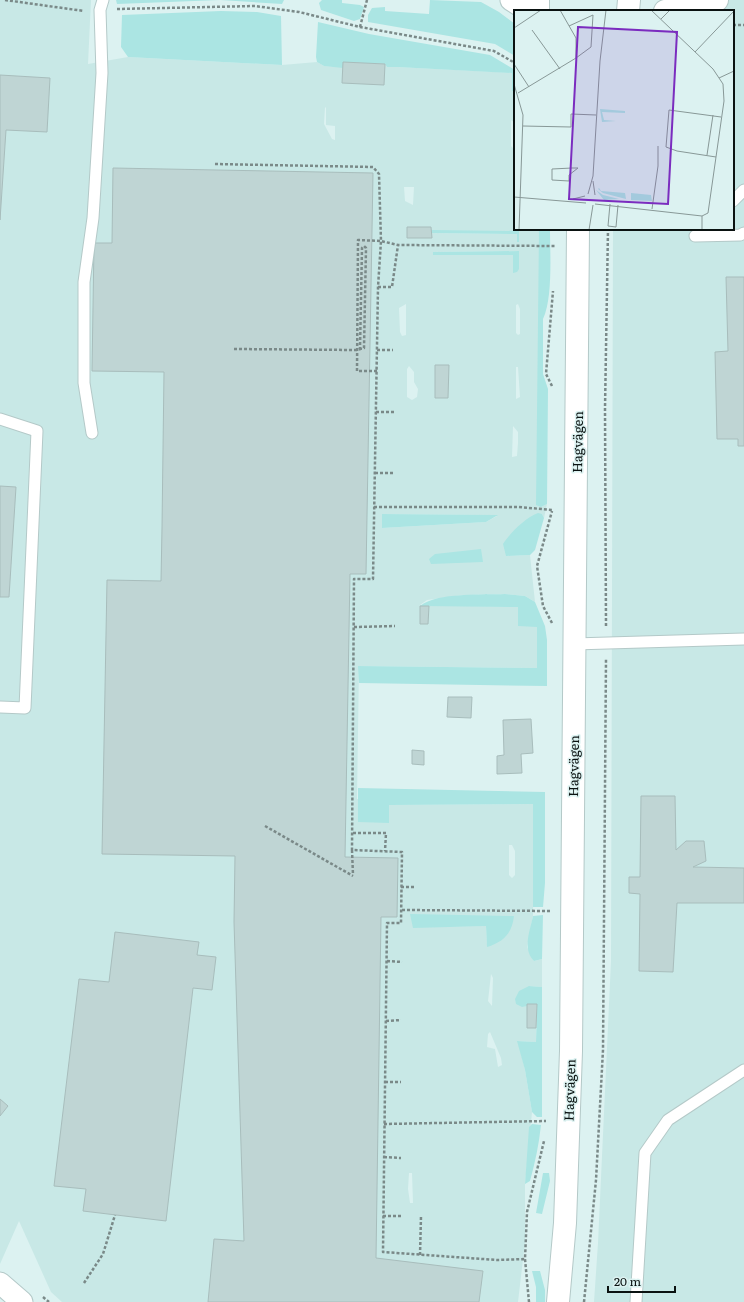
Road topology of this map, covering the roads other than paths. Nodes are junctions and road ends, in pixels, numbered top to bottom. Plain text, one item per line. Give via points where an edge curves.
1 (511, 0) edge
2 (629, 0) edge
3 (717, 0) edge
4 (102, 5) edge
5 (526, 10) edge
6 (628, 10) edge
7 (670, 10) edge
8 (744, 190) edge
9 (734, 200) edge
10 (578, 230) edge
11 (702, 230) edge
12 (744, 233) edge
13 (0, 419) edge
14 (92, 434) dead end
15 (744, 638) edge
16 (574, 644) junction
17 (0, 707) edge
18 (744, 1070) edge
19 (0, 1283) edge
20 (22, 1302) edge
21 (558, 1302) edge
22 (636, 1302) edge

1 - 5 street
2 - 6 street
3 - 7 street
4 - 14 lane via 102,73 93,218 84,282 84,383
8 - 9 lane
10 - 16 street, Hagvägen
11 - 12 lane via 695,236
13 - 17 lane via 36,431 25,708
15 - 16 lane
16 - 21 street, Hagvägen via 571,1051 565,1224
18 - 22 lane via 668,1120 645,1153
19 - 20 street

